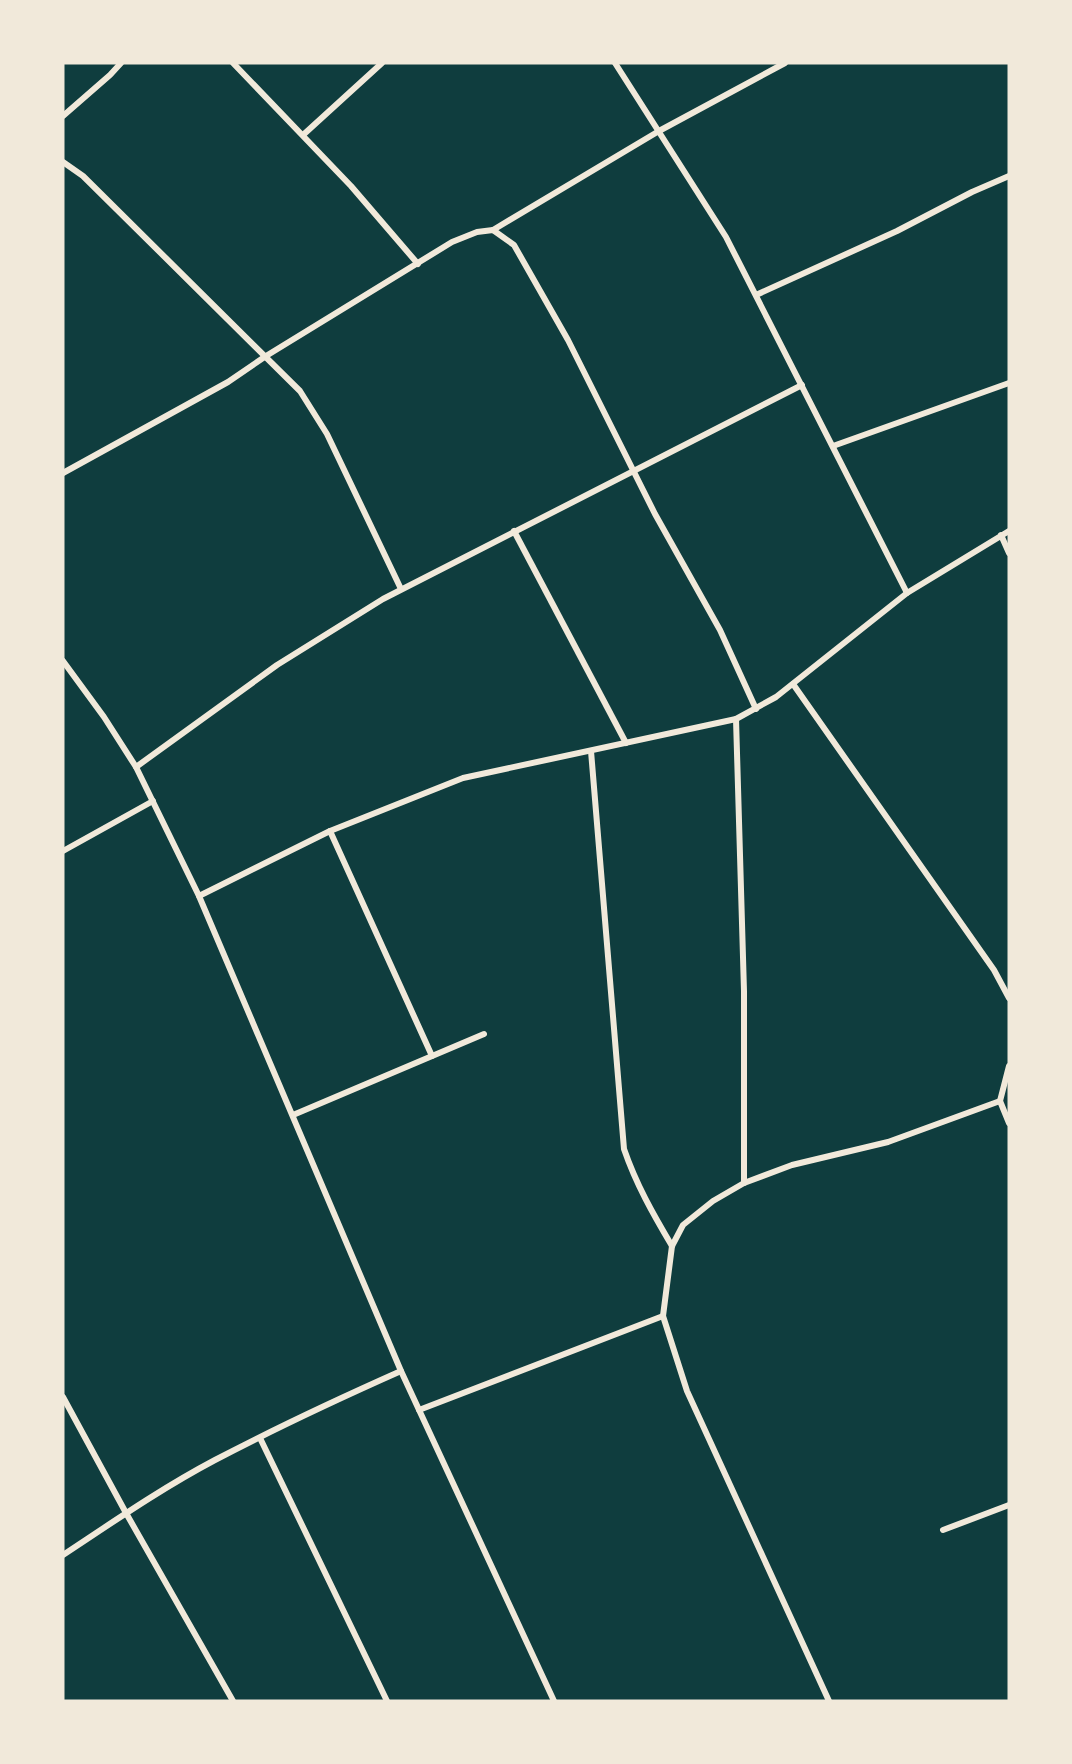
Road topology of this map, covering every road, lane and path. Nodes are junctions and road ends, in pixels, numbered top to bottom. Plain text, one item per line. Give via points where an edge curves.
1 (121, 63) edge
2 (233, 63) edge
3 (382, 63) edge
4 (615, 63) edge
5 (784, 63) edge
6 (63, 117) edge
7 (659, 130) junction
8 (303, 135) junction
9 (63, 162) edge
10 (1009, 176) edge
11 (493, 230) junction
12 (418, 264) junction
13 (756, 295) junction
14 (266, 356) junction
15 (1009, 383) edge
16 (802, 386) junction
17 (833, 446) junction
18 (633, 470) junction
19 (63, 473) edge
20 (514, 531) junction
21 (1009, 531) edge
22 (1001, 535) junction
23 (1009, 553) edge
24 (401, 589) junction
25 (907, 593) junction
26 (63, 661) edge
27 (793, 684) junction
28 (756, 709) junction
29 (736, 719) junction
30 (626, 743) junction
31 (591, 751) junction
32 (136, 767) junction
33 (153, 801) junction
34 (330, 831) junction
35 (63, 851) edge
36 (199, 896) junction
37 (1009, 998) edge
38 (484, 1034) dead end
39 (432, 1056) junction
40 (1009, 1066) edge
41 (1000, 1101) junction
42 (293, 1115) junction
43 (1009, 1123) edge
44 (744, 1183) junction
45 (672, 1246) junction
46 (663, 1316) junction
47 (401, 1371) junction
48 (63, 1397) edge
49 (419, 1410) junction
50 (260, 1438) junction
51 (1009, 1505) edge
52 (126, 1513) junction
53 (943, 1530) dead end
54 (63, 1555) edge
55 (233, 1701) edge
56 (387, 1701) edge
57 (554, 1701) edge
58 (829, 1701) edge

1 - 6 street
2 - 8 street
3 - 8 street
4 - 7 street
5 - 7 street
7 - 11 street
7 - 13 street via 726,237
8 - 12 street
9 - 14 street via 83,176
10 - 13 street
11 - 12 street via 452,242
11 - 18 street via 514,245 568,340
12 - 14 street
13 - 16 street
14 - 19 street via 228,382
14 - 24 street via 300,391 327,434
15 - 17 street
16 - 17 street
16 - 18 street
17 - 25 street
18 - 20 street
18 - 28 street via 720,630
20 - 24 street
20 - 30 street
21 - 22 street
22 - 23 street
22 - 25 street
24 - 32 street via 277,665
25 - 27 street
26 - 32 street
27 - 28 street
27 - 37 street via 994,970
28 - 29 street
29 - 30 street
29 - 44 street via 744,992
30 - 31 street
31 - 34 street via 463,778
31 - 45 street via 624,1149 642,1196
32 - 33 street
33 - 35 street
33 - 36 street
34 - 36 street
34 - 39 street
36 - 42 street
38 - 39 street
39 - 42 street
40 - 41 street
41 - 43 street
41 - 44 street via 888,1142 792,1165
42 - 47 street
44 - 45 street via 683,1225
45 - 46 street
46 - 49 street
46 - 58 street via 688,1394
47 - 49 street
47 - 50 street
48 - 52 street
49 - 57 street
50 - 52 street
50 - 56 street
51 - 53 street
52 - 54 street
52 - 55 street

